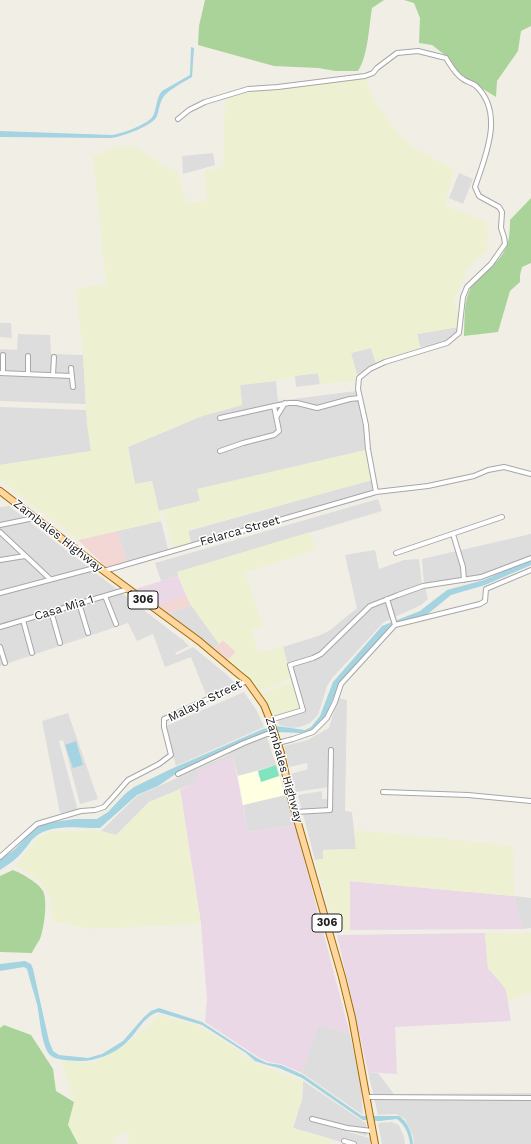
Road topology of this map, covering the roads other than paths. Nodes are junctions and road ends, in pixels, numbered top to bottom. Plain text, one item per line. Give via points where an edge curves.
1 (178, 119) dead end
2 (3, 355) dead end
3 (28, 356) dead end
4 (54, 357) dead end
5 (71, 368) dead end
6 (1, 373) edge
7 (28, 374) junction
8 (53, 375) junction
9 (72, 376) junction
10 (73, 387) dead end
11 (360, 398) junction
12 (285, 403) junction
13 (274, 406) junction
14 (277, 416) junction
15 (220, 418) dead end
16 (220, 451) dead end
17 (531, 474) edge
18 (0, 491) edge
19 (376, 492) junction
20 (502, 517) dead end
21 (34, 518) junction
22 (0, 525) edge
23 (0, 532) edge
24 (453, 534) junction
25 (396, 553) dead end
26 (25, 556) junction
27 (531, 558) edge
28 (0, 560) edge
29 (98, 566) junction
30 (531, 570) edge
31 (104, 571) junction
32 (50, 580) junction
33 (464, 580) junction
34 (128, 589) junction
35 (0, 593) edge
36 (105, 596) junction
37 (387, 599) junction
38 (79, 603) junction
39 (51, 611) junction
40 (23, 620) junction
41 (116, 624) dead end
42 (395, 625) junction
43 (0, 627) edge
44 (88, 633) dead end
45 (60, 643) dead end
46 (0, 647) edge
47 (32, 653) dead end
48 (5, 663) dead end
49 (246, 681) junction
50 (271, 722) junction
51 (275, 734) junction
52 (278, 743) junction
53 (331, 750) dead end
54 (178, 774) dead end
55 (383, 792) dead end
56 (531, 801) edge
57 (295, 812) junction
58 (0, 857) edge
59 (366, 1097) junction
60 (531, 1098) edge
61 (312, 1119) dead end
62 (372, 1131) junction
63 (344, 1141) dead end
64 (354, 1144) edge
65 (375, 1144) edge

1 - 11 street via 194,107 232,93 364,76 373,73 397,53 418,51 446,58 454,72 476,86 486,100 491,115 491,138 475,187 479,196 499,207 502,212 501,228 505,244 491,264 467,287 463,297 459,333 447,343 370,369 359,378
2 - 6 street
3 - 7 street
4 - 8 street
5 - 9 street
6 - 7 street
7 - 8 street
8 - 9 street
9 - 10 street
11 - 12 street via 317,408
11 - 19 street
12 - 13 street
12 - 14 street
13 - 14 street
13 - 15 street
14 - 16 street via 279,430 274,435
17 - 19 street, Felarca Street via 504,467 428,486
18 - 21 main road, Zambales Highway / 306
19 - 31 street, Felarca Street
20 - 24 street
21 - 22 street
21 - 29 main road, Zambales Highway / 306
23 - 26 street
24 - 25 street
24 - 33 street via 463,567
26 - 28 street
26 - 32 street
27 - 33 street via 481,577
29 - 31 main road, Zambales Highway / 306
29 - 32 street
30 - 42 street via 486,590 485,601 480,604
31 - 34 main road, Zambales Highway / 306
32 - 35 street
33 - 37 street via 423,586
34 - 36 street, Casa Mia 1
34 - 49 main road, Zambales Highway / 306 via 199,641
36 - 38 street, Casa Mia 1
36 - 41 street
37 - 42 street
37 - 50 street via 370,606 321,654 290,665 303,710
38 - 39 street, Casa Mia 1
38 - 44 street
39 - 40 street, Casa Mia 1
39 - 45 street
40 - 43 street, Casa Mia 1
40 - 47 street
42 - 52 street via 341,684 327,718 313,732
46 - 48 street
49 - 50 main road, Zambales Highway / 306 via 264,705
49 - 58 street, Malaya Street via 164,719 171,755 128,780 104,807 36,824
50 - 51 main road, Zambales Highway / 306
51 - 52 main road, Zambales Highway / 306
51 - 54 street via 267,734 244,743
52 - 57 main road, Zambales Highway / 306
53 - 57 street via 330,810
55 - 56 street via 475,795
57 - 59 main road, Zambales Highway / 306 via 344,984
59 - 60 street
59 - 62 main road, Zambales Highway / 306
61 - 62 street
62 - 65 main road, Zambales Highway / 306
63 - 64 street

